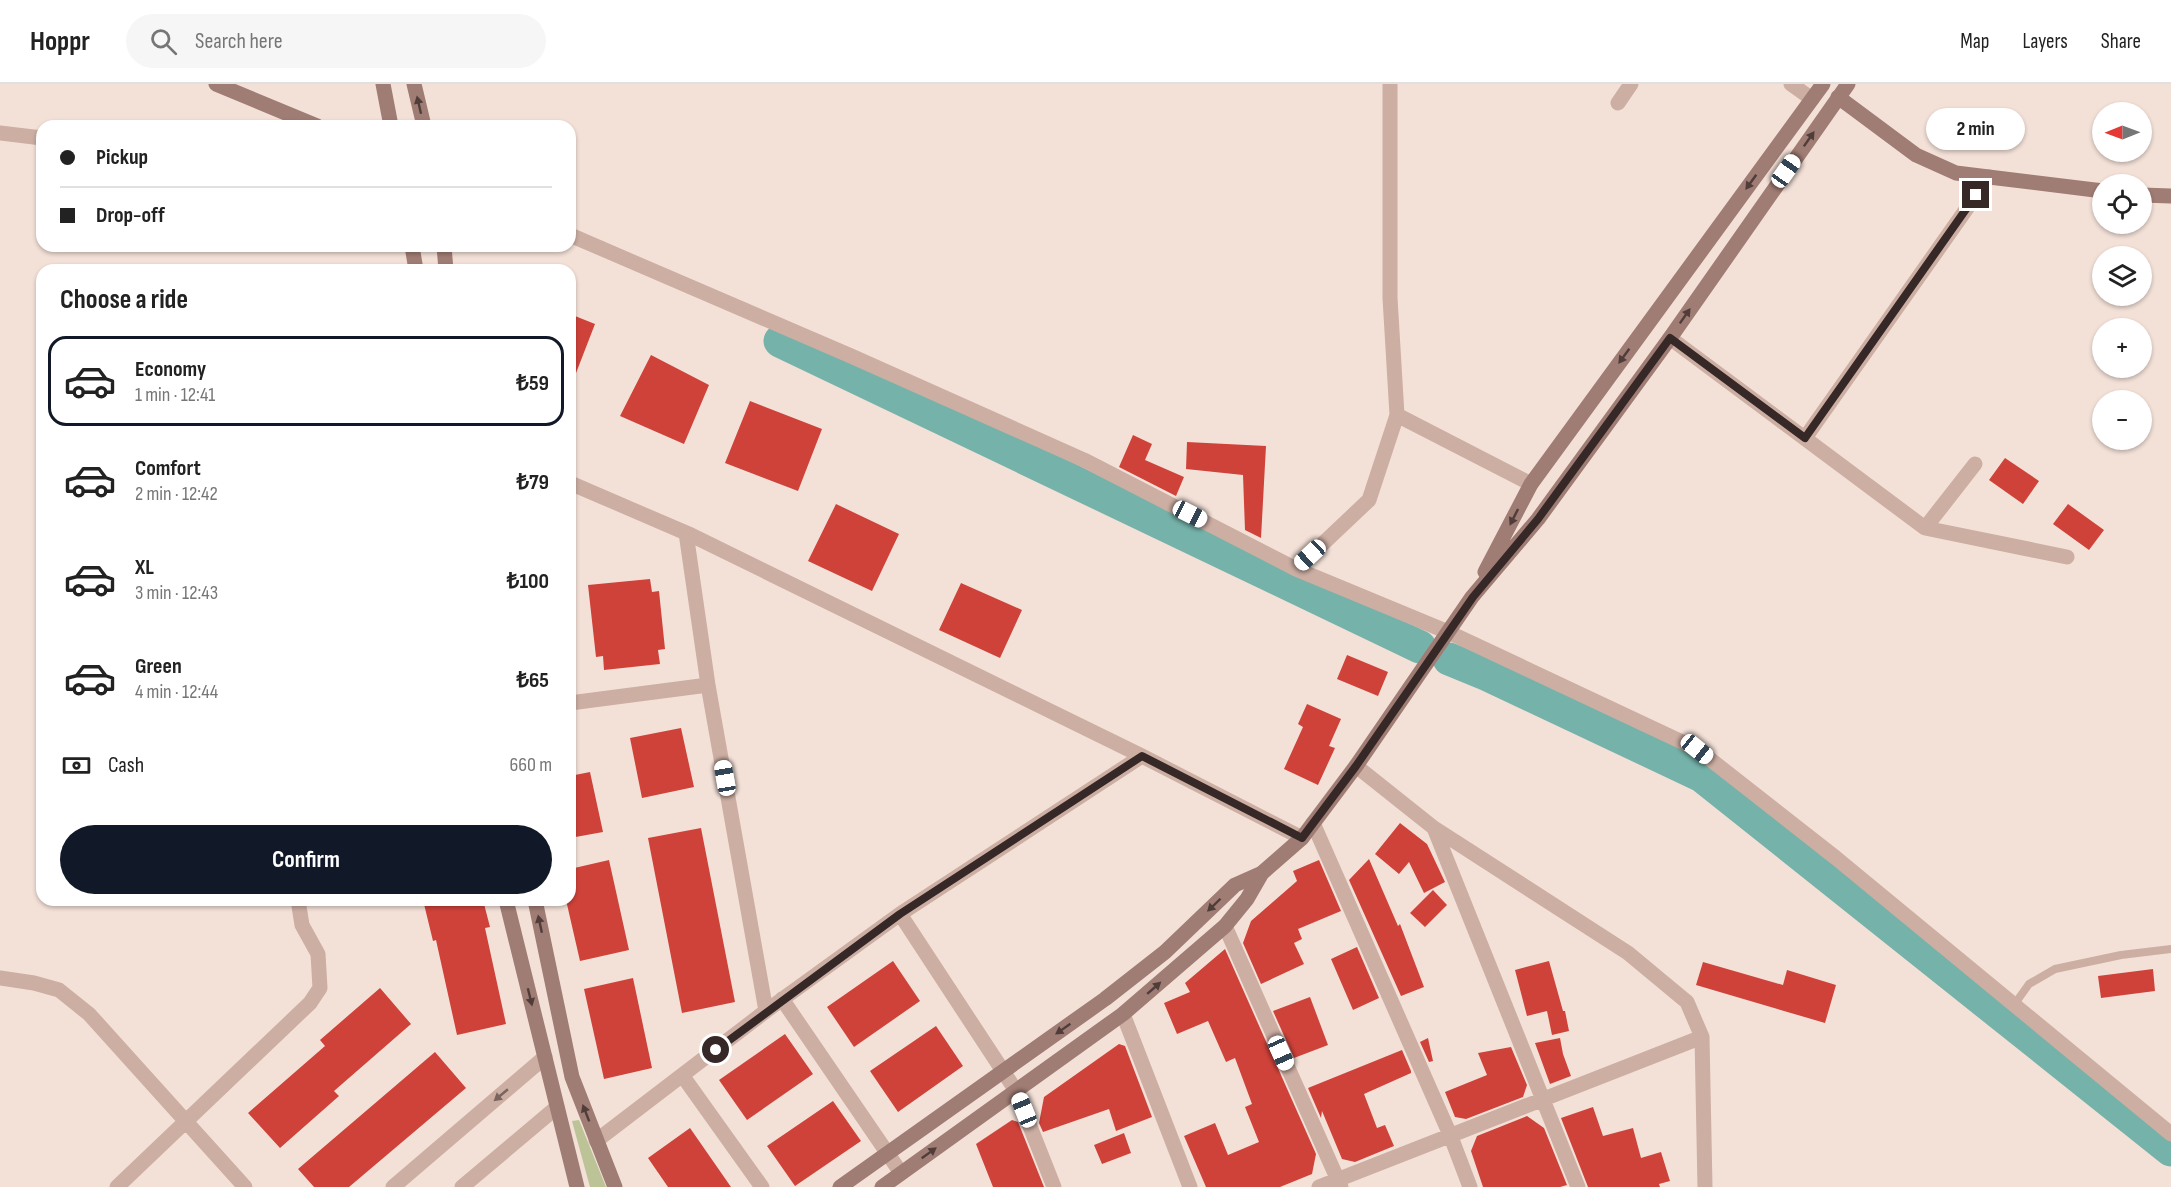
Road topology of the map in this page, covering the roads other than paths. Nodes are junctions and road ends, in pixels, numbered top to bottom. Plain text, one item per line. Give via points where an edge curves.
1 (216, 84) edge
2 (383, 84) edge
3 (414, 84) edge
4 (1390, 84) edge
5 (1631, 84) edge
6 (1791, 84) edge
7 (1823, 84) edge
8 (1848, 84) edge
9 (1838, 97) junction
10 (1812, 99) junction
11 (1618, 103) dead end
12 (303, 120) edge
13 (390, 120) edge
14 (423, 120) edge
15 (0, 133) edge
16 (36, 137) edge
17 (1989, 177) junction
18 (2092, 190) edge
19 (2152, 195) edge
20 (2171, 196) edge
21 (576, 238) edge
22 (1670, 338) junction
23 (1397, 415) junction
24 (1805, 438) junction
25 (1975, 464) dead end
26 (1531, 484) junction
27 (576, 486) edge
28 (1925, 528) junction
29 (686, 533) junction
30 (2067, 557) dead end
31 (1296, 569) junction
32 (1473, 597) junction
33 (1448, 632) junction
34 (708, 685) junction
35 (576, 702) edge
36 (1142, 756) junction
37 (1356, 766) junction
38 (1313, 823) junction
39 (1434, 828) junction
40 (1302, 838) junction
41 (1262, 873) junction
42 (299, 906) edge
43 (507, 906) edge
44 (536, 906) edge
45 (900, 914) junction
46 (1224, 926) junction
47 (2171, 949) edge
48 (0, 978) edge
49 (782, 999) junction
50 (2014, 1005) junction
51 (766, 1011) junction
52 (1123, 1014) junction
53 (1702, 1037) junction
54 (545, 1057) junction
55 (1004, 1071) junction
56 (682, 1075) junction
57 (1016, 1091) junction
58 (1544, 1099) junction
59 (557, 1107) junction
60 (186, 1121) junction
61 (2171, 1134) edge
62 (1452, 1137) junction
63 (596, 1141) junction
64 (888, 1154) junction
65 (901, 1173) junction
66 (1340, 1183) edge
67 (117, 1187) edge
68 (246, 1187) edge
69 (393, 1187) edge
70 (462, 1187) edge
71 (577, 1187) edge
72 (615, 1187) edge
73 (762, 1187) edge
74 (840, 1187) edge
75 (882, 1187) edge
76 (1054, 1187) edge
77 (1190, 1187) edge
78 (1319, 1187) edge
79 (1470, 1187) edge
80 (1578, 1187) edge
81 (1705, 1187) edge

1 - 12 main road
2 - 13 main road
14 -> 3 main road
4 - 23 street via 1390,298
5 - 11 street
6 - 10 street
7 - 10 main road
8 - 9 main road
9 - 17 main road via 1916,155 1956,172
22 -> 9 main road
10 -> 26 main road
15 - 16 street
17 - 18 main road
17 - 24 street
19 - 20 main road
21 - 31 street via 1084,460
22 - 24 street
22 - 32 main road via 1538,519
23 - 26 street
23 - 31 street via 1369,500
24 - 28 street
25 - 28 street
26 -> 32 main road
27 - 29 street
28 - 30 street
29 - 34 street
29 - 36 street
31 - 33 street
32 - 33 main road
33 - 37 main road
33 - 50 street via 1697,749
34 - 35 street
34 - 51 street
36 - 40 street
36 - 45 street
37 - 38 main road
37 - 39 street
38 - 40 main road
38 - 62 street
39 - 53 street via 1628,953 1687,1002
39 - 58 street
40 - 41 main road
41 - 46 main road
41 -> 55 main road via 1235,885 1165,952
42 - 60 street via 302,925 318,954 320,988 310,1003
43 -> 54 main road
63 -> 44 main road via 572,1077
45 - 49 street
45 - 55 street
52 -> 46 main road
46 - 66 street
47 - 50 lane via 2055,969 2029,984
48 - 60 street via 59,990 89,1014
49 - 51 street
49 - 64 street
50 - 61 street
51 - 56 street
52 - 57 main road
52 - 77 street
53 - 58 street
53 - 81 street
54 - 59 main road
54 -> 69 street
55 - 57 street
55 - 64 main road
56 - 63 street
56 - 73 street
65 -> 57 main road
57 - 76 street
58 - 62 street
58 - 80 street
59 - 70 street
59 - 71 main road
60 - 67 street
60 - 68 street
62 - 66 street
62 - 79 street
63 - 72 main road
64 - 65 street
64 - 74 main road
65 - 75 main road
66 - 78 street

